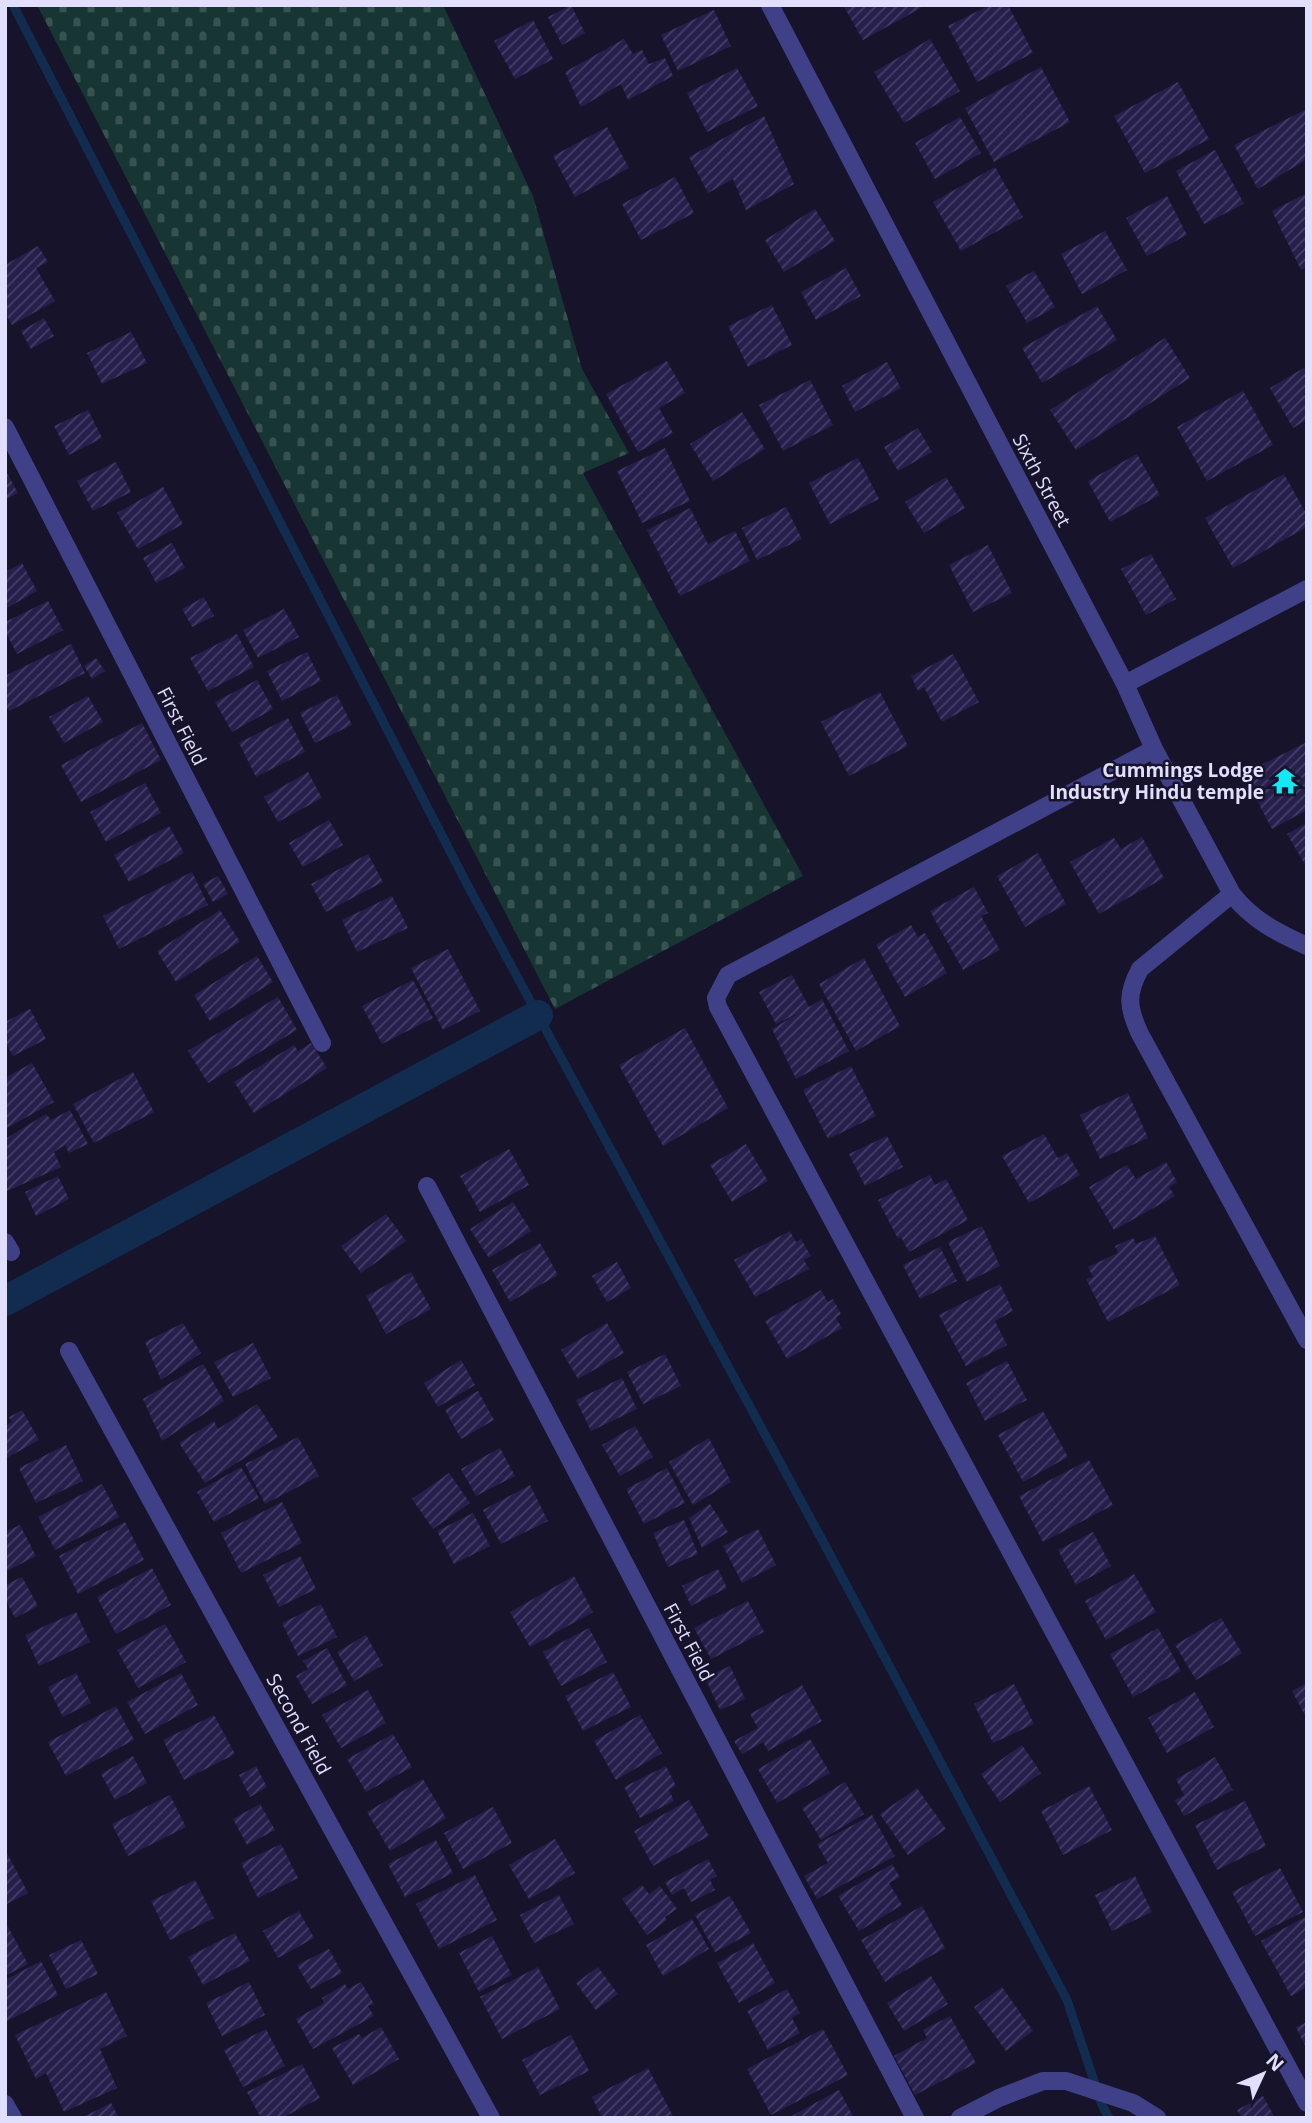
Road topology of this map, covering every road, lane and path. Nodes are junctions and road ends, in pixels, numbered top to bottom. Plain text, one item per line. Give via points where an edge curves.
1 (770, 5) edge
2 (5, 427) edge
3 (1307, 589) edge
4 (1125, 684) junction
5 (1154, 749) junction
6 (1232, 894) junction
7 (1307, 946) edge
8 (322, 1043) dead end
9 (427, 1186) dead end
10 (1307, 1340) edge
11 (69, 1351) dead end
12 (1307, 2103) edge
13 (5, 2104) edge
14 (13, 2118) edge
15 (491, 2118) edge
16 (915, 2118) edge
17 (960, 2118) edge
18 (1157, 2118) edge

1 - 4 street, Sixth Street
2 - 8 street, First Field
3 - 4 street
4 - 5 street, Sixth Street
5 - 6 street, Sixth Street
5 - 12 street via 727,975 716,998
6 - 7 street, Sixth Street via 1257,920
6 - 10 street via 1140,969 1131,984 1130,1009
9 - 16 street, First Field
11 - 15 street, Second Field
13 - 14 street
17 - 18 street via 1043,2081 1066,2081 1133,2103

